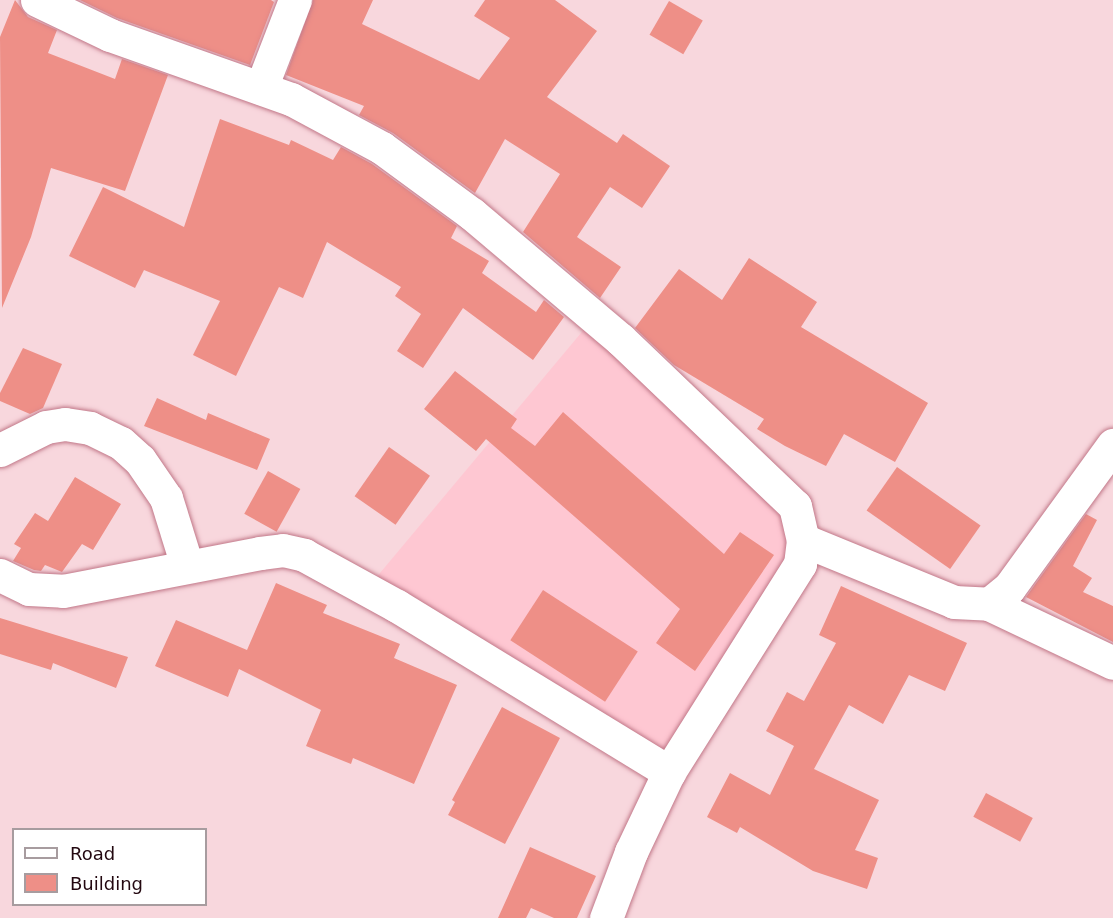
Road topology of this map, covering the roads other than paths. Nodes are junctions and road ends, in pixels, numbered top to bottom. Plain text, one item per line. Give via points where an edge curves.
1 (37, 0) edge
2 (295, 0) edge
3 (261, 88) junction
4 (1113, 445) edge
5 (0, 450) edge
6 (803, 540) junction
7 (187, 566) junction
8 (0, 575) edge
9 (989, 604) junction
10 (1113, 663) edge
11 (669, 772) junction
12 (606, 918) edge

1 - 3 street via 110,35
2 - 3 street
3 - 6 street via 337,121 382,148 472,214 620,339 783,492 795,506
4 - 9 street via 1009,588
5 - 7 street via 46,427 65,424 90,428 121,443 140,460 166,498
6 - 9 street via 954,602
6 - 11 street via 800,564
7 - 8 street via 63,591 29,589
7 - 11 street via 283,550 304,555 397,606
9 - 10 street
11 - 12 street via 631,852

